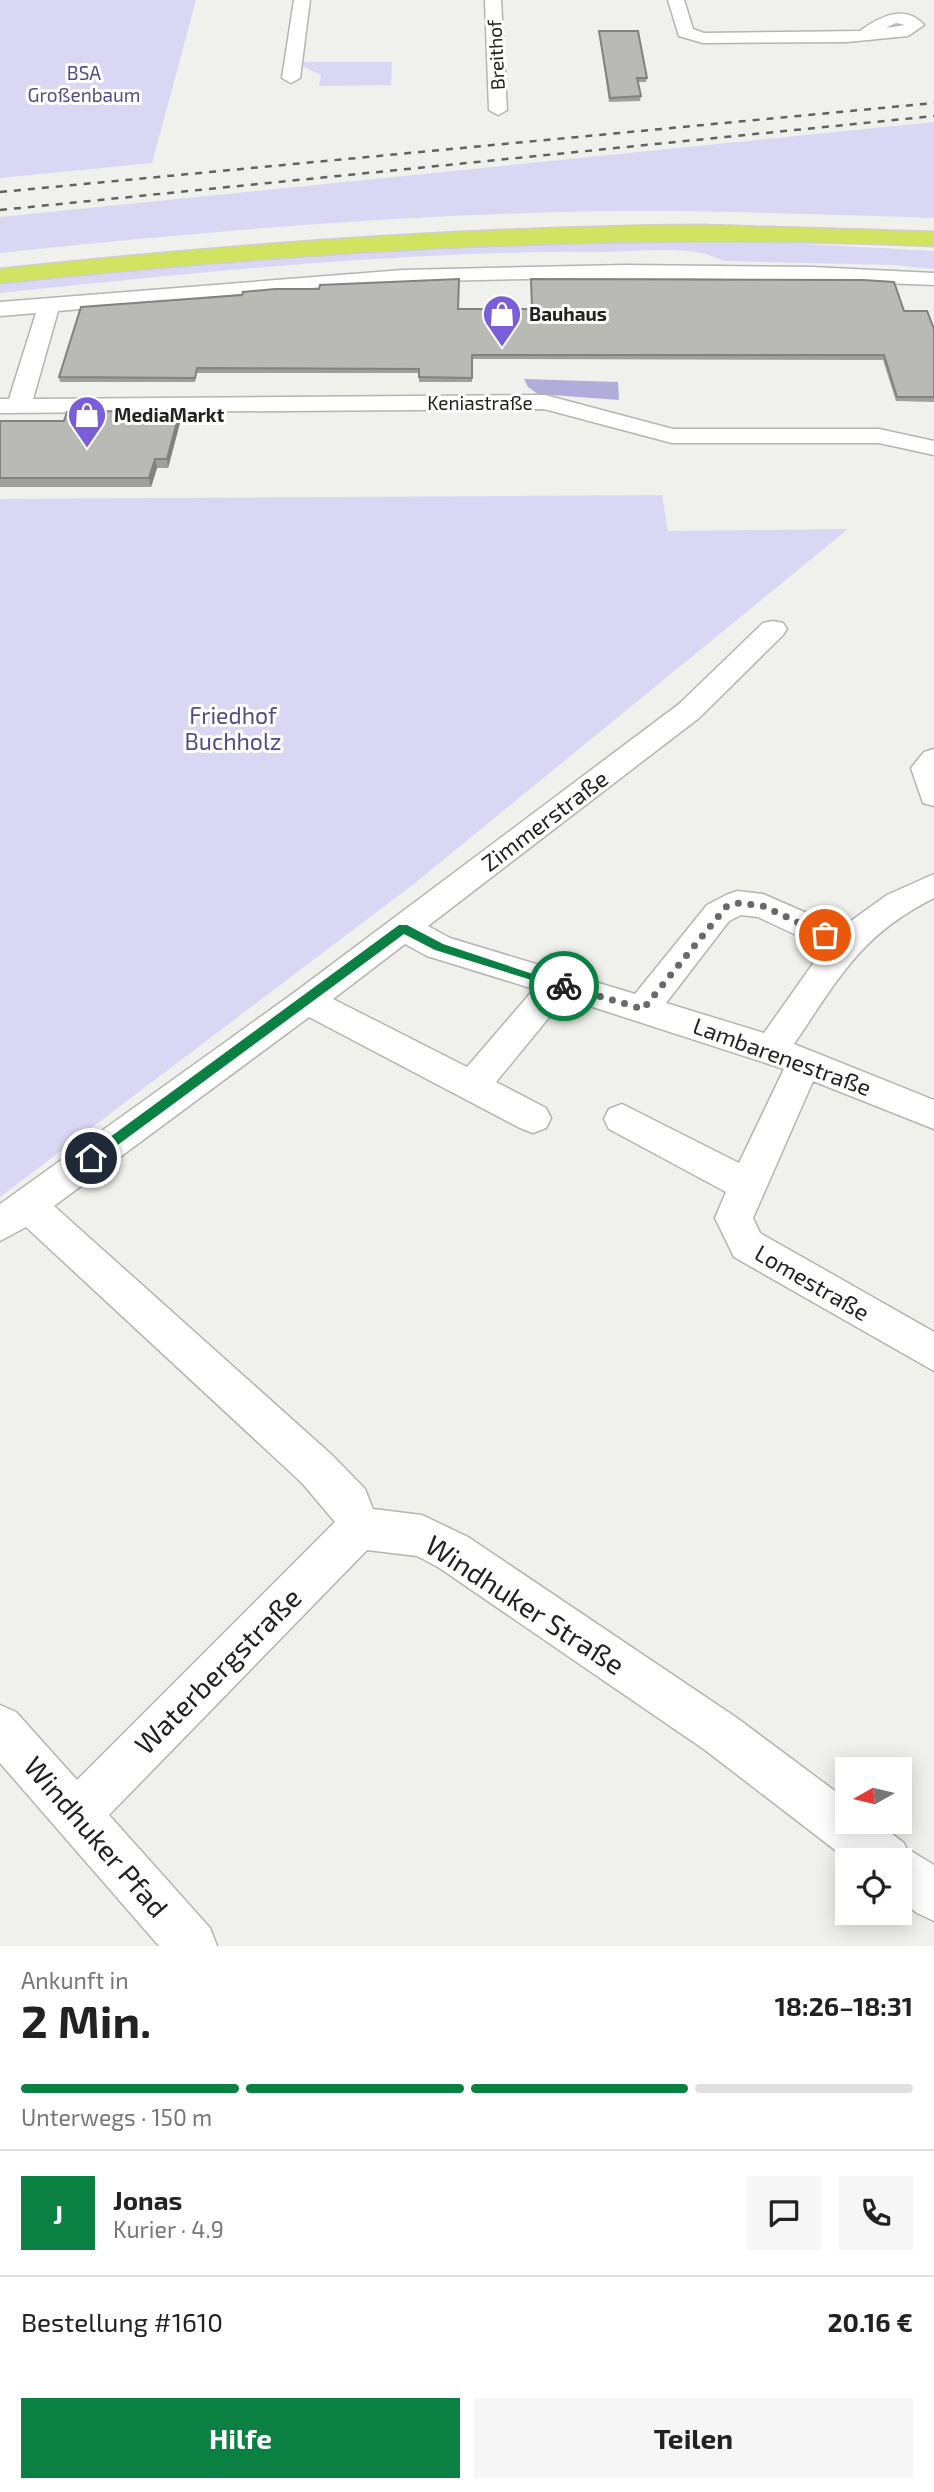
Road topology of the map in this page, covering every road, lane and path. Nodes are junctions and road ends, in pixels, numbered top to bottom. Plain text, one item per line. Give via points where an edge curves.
1 (302, 0) edge
2 (493, 0) edge
3 (676, 0) edge
4 (864, 35) dead end
5 (291, 78) dead end
6 (498, 110) dead end
7 (934, 225) edge
8 (850, 235) junction
9 (934, 239) edge
10 (934, 244) edge
11 (0, 261) edge
12 (0, 276) edge
13 (934, 279) edge
14 (50, 305) junction
15 (0, 309) edge
16 (10, 406) edge
17 (934, 448) edge
18 (774, 629) dead end
19 (934, 758) edge
20 (934, 796) edge
21 (934, 885) edge
22 (403, 928) junction
23 (845, 944) junction
24 (558, 984) junction
25 (307, 1001) junction
26 (643, 1009) junction
27 (789, 1055) junction
28 (472, 1086) junction
29 (929, 1105) edge
30 (533, 1118) dead end
31 (622, 1119) dead end
32 (747, 1185) junction
33 (13, 1215) edge
34 (934, 1353) edge
35 (359, 1528) junction
36 (0, 1728) edge
37 (76, 1814) junction
38 (871, 1848) edge
39 (912, 1879) edge
40 (934, 1896) edge
41 (192, 1946) edge

1 - 5 street
2 - 6 street, Breithof
3 - 4 street via 682,28 694,36
7 - 11 highway via 670,219 429,225 291,232
8 - 9 highway
8 - 10 highway
8 - 12 highway via 433,238 296,246
13 - 14 street via 624,271 403,276
14 - 15 street
14 - 16 street, Keniastraße
16 - 17 street, Keniastraße via 545,402 672,436 879,436
18 - 22 street, Zimmerstraße via 689,711
19 - 20 street via 926,768
21 - 23 street, Lomestraße via 877,916
22 - 24 street, Lambarenestraße via 439,947
22 - 25 street, Zimmerstraße
23 - 26 street via 763,906 737,903 718,914
23 - 27 street, Lomestraße
24 - 26 street, Lambarenestraße
24 - 28 street
25 - 28 street
25 - 33 street, Zimmerstraße
26 - 27 street, Lambarenestraße
27 - 29 street, Lambarenestraße
27 - 32 street, Lomestraße
28 - 30 street
31 - 32 street
32 - 34 street, Lomestraße via 734,1218 747,1245
33 - 35 street via 317,1469 350,1504
35 - 37 street, Waterbergstraße
35 - 38 street, Windhuker Straße via 422,1536 453,1552 721,1734
36 - 37 street, Windhuker Pfad
37 - 41 street, Windhuker Pfad
39 - 40 street

